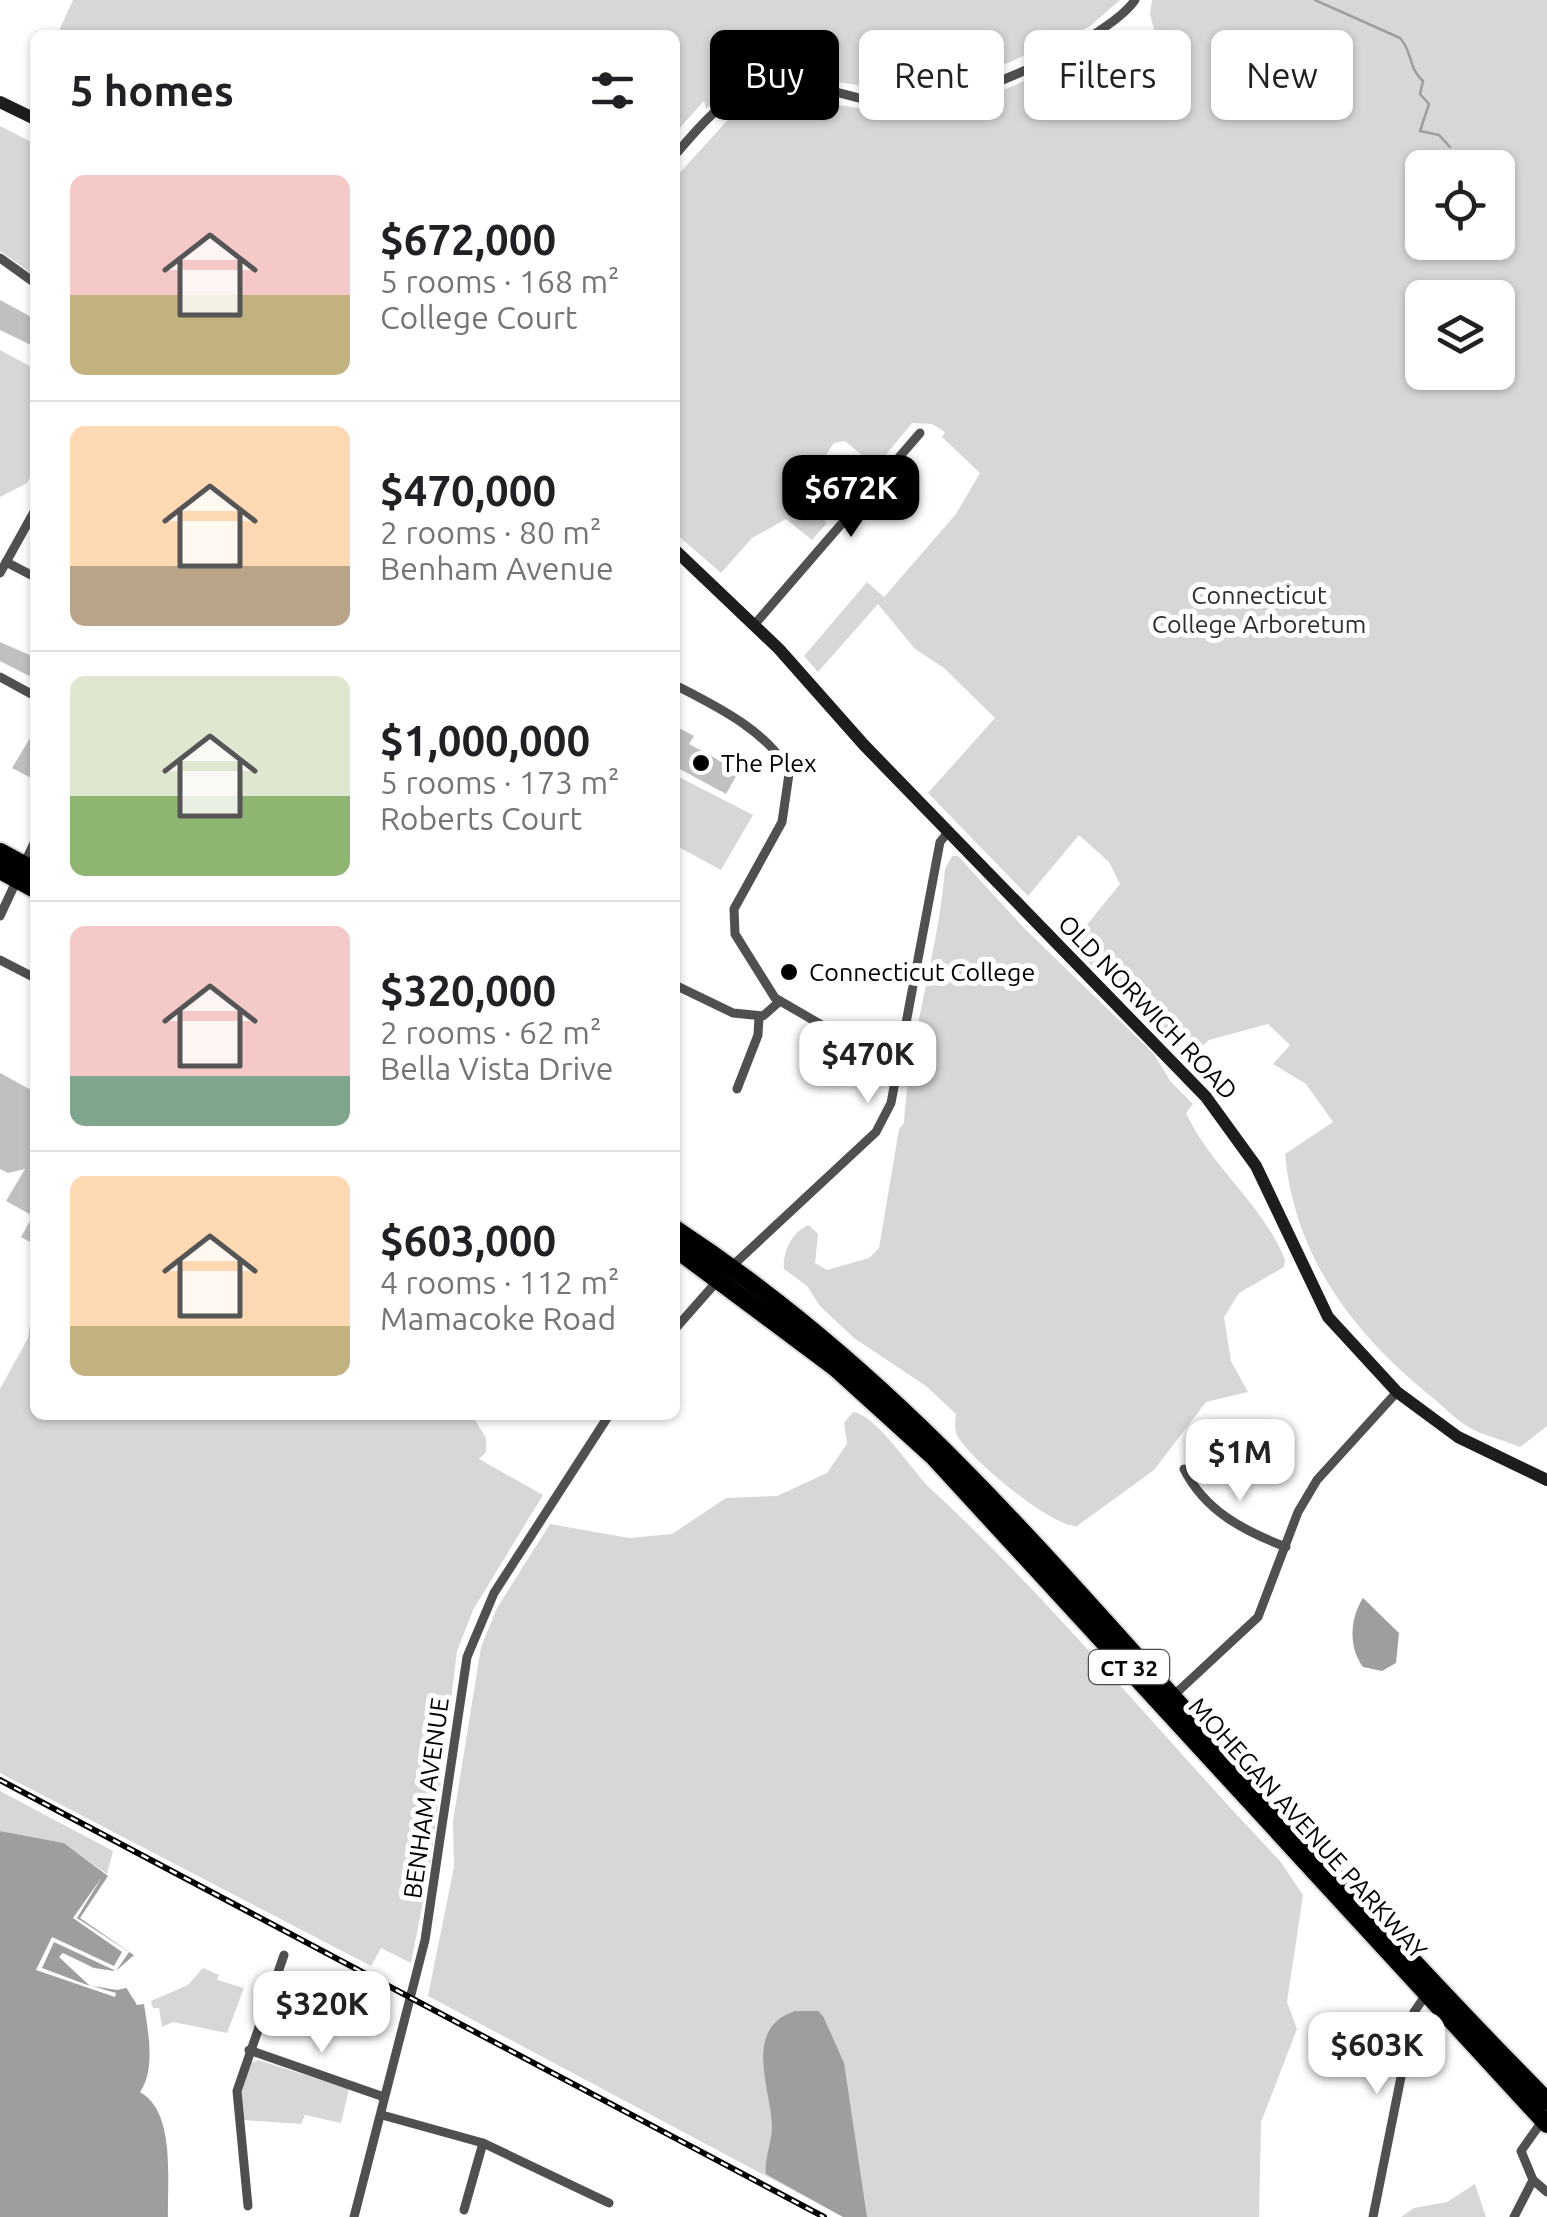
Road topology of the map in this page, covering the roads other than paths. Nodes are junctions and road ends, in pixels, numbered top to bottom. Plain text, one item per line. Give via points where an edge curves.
1 (1134, 0) edge
2 (0, 102) edge
3 (30, 117) edge
4 (680, 150) edge
5 (0, 258) edge
6 (30, 279) edge
7 (920, 432) dead end
8 (30, 519) edge
9 (680, 555) edge
10 (6, 562) junction
11 (0, 573) edge
12 (30, 574) edge
13 (755, 624) junction
14 (0, 676) edge
15 (680, 688) edge
16 (30, 693) edge
17 (948, 831) junction
18 (0, 852) edge
19 (0, 870) edge
20 (25, 872) edge
21 (2, 908) edge
22 (0, 960) edge
23 (30, 975) edge
24 (680, 988) edge
25 (780, 1001) junction
26 (759, 1018) junction
27 (896, 1068) junction
28 (737, 1089) dead end
29 (680, 1233) edge
30 (680, 1250) edge
31 (725, 1273) junction
32 (680, 1323) edge
33 (1397, 1392) junction
34 (605, 1420) edge
35 (1184, 1468) dead end
36 (1547, 1480) edge
37 (1286, 1548) junction
38 (1173, 1696) junction
39 (284, 1955) dead end
40 (1425, 1996) junction
41 (249, 2050) junction
42 (384, 2098) junction
43 (1547, 2101) edge
44 (382, 2115) junction
45 (1545, 2122) edge
46 (483, 2143) junction
47 (1533, 2180) junction
48 (1547, 2192) edge
49 (609, 2202) dead end
50 (248, 2206) dead end
51 (464, 2210) dead end
52 (354, 2217) edge
53 (1374, 2217) edge
54 (1514, 2217) edge

1 - 4 street via 1088,41 947,100 900,106 777,83 728,102
2 - 3 street
5 - 6 street
7 - 13 street
8 - 10 street
9 - 13 street, OLD NORWICH ROAD
10 - 11 street
10 - 12 street
13 - 17 street, OLD NORWICH ROAD
14 - 16 street
15 - 25 street via 766,745 788,774 782,822 732,918 746,956
17 - 27 street via 940,842
17 - 33 street, OLD NORWICH ROAD via 1225,1120 1256,1166 1328,1317
18 - 20 highway
19 - 20 highway
20 - 21 street
22 - 23 street
24 - 26 street
25 - 26 street
25 - 27 street
26 - 28 street
27 - 31 street via 891,1103 876,1132
29 - 31 highway, MOHEGAN AVENUE PARKWAY / CT 32
30 - 31 highway, MOHEGAN AVENUE PARKWAY / CT 32
31 - 32 street
31 - 38 highway, MOHEGAN AVENUE PARKWAY / CT 32 via 868,1374
31 - 40 highway, MOHEGAN AVENUE PARKWAY / CT 32 via 933,1456
33 - 36 street, OLD NORWICH ROAD via 1458,1437
33 - 37 street via 1317,1480
34 - 42 street, BENHAM AVENUE via 494,1593 467,1657 425,1940
35 - 37 street via 1214,1508 1242,1530
37 - 38 street via 1258,1618
38 - 43 highway, MOHEGAN AVENUE PARKWAY / CT 32
39 - 41 street
40 - 45 highway, MOHEGAN AVENUE PARKWAY / CT 32
40 - 53 street via 1414,2012
41 - 42 street
41 - 50 street via 236,2104
42 - 44 street, BENHAM AVENUE
44 - 46 street
44 - 52 street, BENHAM AVENUE
45 - 47 street via 1520,2151
46 - 49 street
46 - 51 street
47 - 48 street
47 - 54 street

